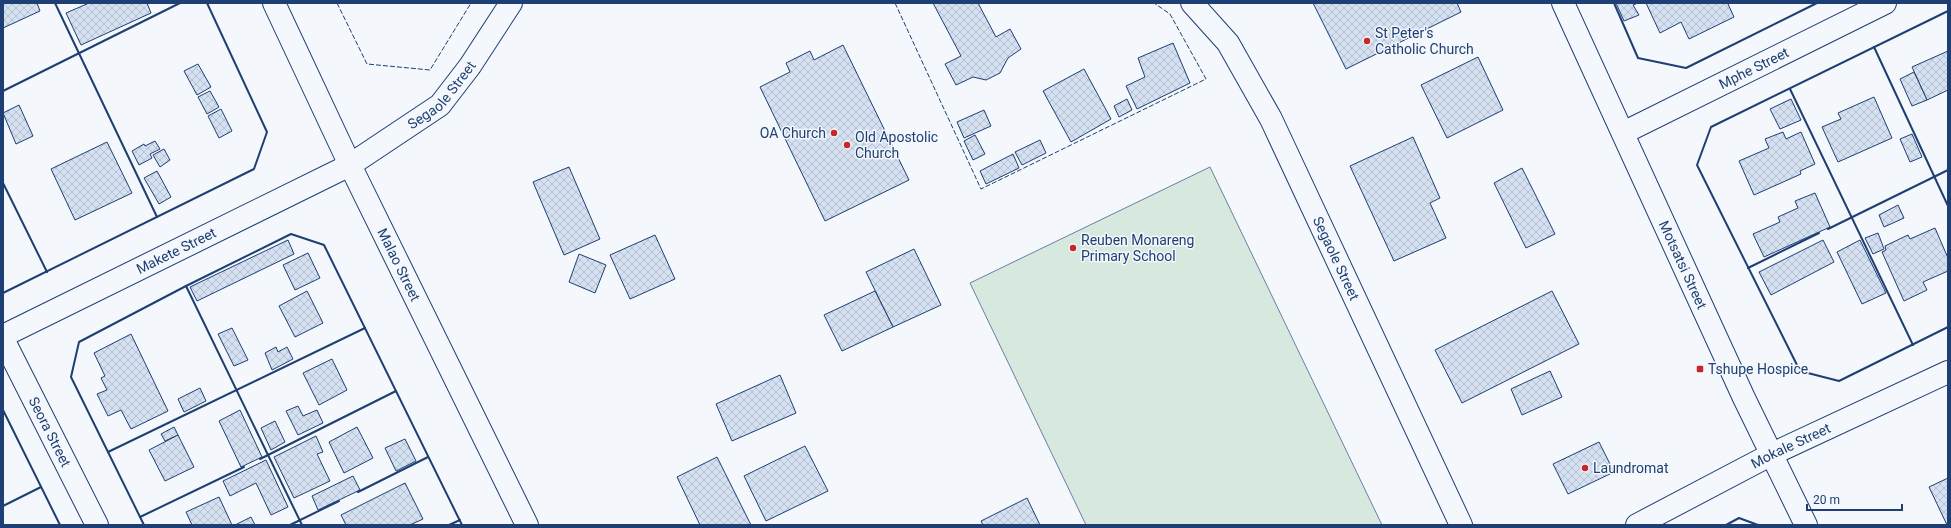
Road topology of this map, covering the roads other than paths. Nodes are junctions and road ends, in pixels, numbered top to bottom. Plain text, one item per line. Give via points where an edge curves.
1 (274, 3) edge
2 (511, 3) edge
3 (1192, 3) edge
4 (1563, 3) edge
5 (1885, 3) edge
6 (1623, 133) junction
7 (350, 165) junction
8 (3, 336) edge
9 (3, 339) edge
10 (1948, 372) edge
11 (1772, 454) junction
12 (97, 525) edge
13 (527, 525) edge
14 (1461, 525) edge
15 (1636, 525) edge
16 (1806, 525) edge

1 - 7 street, Malao Street
2 - 7 street, Segaole Street via 470,66 440,105
3 - 14 street, Segaole Street via 1228,43 1271,119
4 - 6 street, Motsatsi Street
5 - 6 street, Mphe Street
6 - 11 street, Motsatsi Street
7 - 8 street, Makete Street
7 - 13 street, Malao Street
9 - 12 street, Seora Street
10 - 11 street, Mokale Street
11 - 15 street, Mokale Street
11 - 16 street, Motsatsi Street

